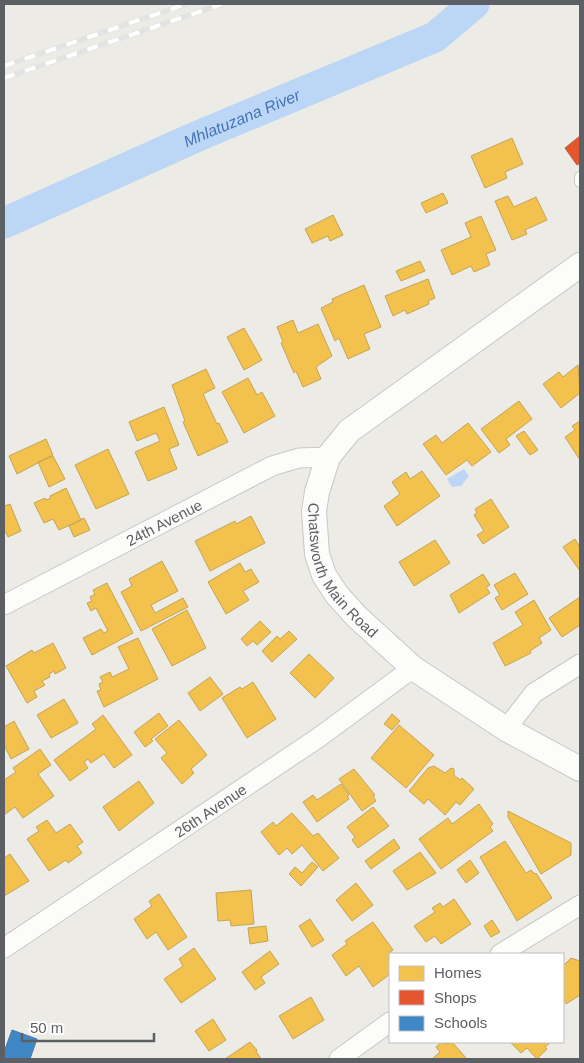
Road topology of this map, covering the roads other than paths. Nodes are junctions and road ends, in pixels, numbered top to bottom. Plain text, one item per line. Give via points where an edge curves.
1 (580, 177) edge
2 (580, 182) edge
3 (580, 265) edge
4 (328, 457) junction
5 (4, 605) edge
6 (580, 664) edge
7 (413, 668) junction
8 (506, 729) junction
9 (580, 769) edge
10 (580, 905) edge
11 (4, 948) edge
12 (502, 953) edge
13 (389, 1023) edge
14 (339, 1059) edge

1 - 2 lane
3 - 4 street, Chatsworth Main Road via 361,421
4 - 5 street, 24th Avenue via 299,458 272,466
4 - 7 street, Chatsworth Main Road via 314,511 317,554 324,574 357,617
6 - 8 street via 534,693
7 - 8 street, Chatsworth Main Road
7 - 11 street, 26th Avenue via 318,738
8 - 9 street, Chatsworth Main Road
10 - 12 street
13 - 14 street

